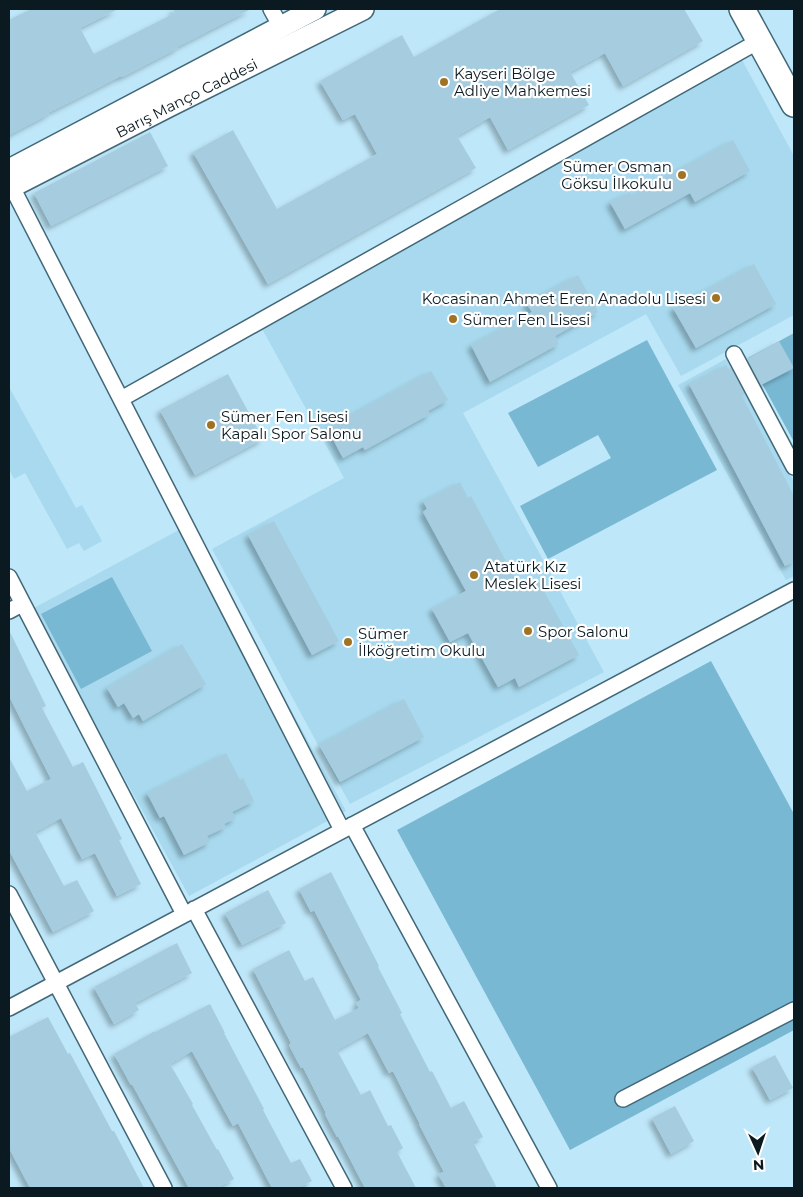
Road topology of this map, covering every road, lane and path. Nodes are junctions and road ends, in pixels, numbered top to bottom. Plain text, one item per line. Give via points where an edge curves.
1 (315, 9) edge
2 (363, 9) edge
3 (742, 9) edge
4 (276, 18) edge
5 (759, 41) junction
6 (794, 104) edge
7 (10, 182) edge
8 (734, 354) dead end
9 (121, 399) junction
10 (794, 468) edge
11 (9, 577) edge
12 (794, 590) edge
13 (22, 604) junction
14 (9, 611) edge
15 (347, 828) junction
16 (9, 894) edge
17 (189, 912) junction
18 (55, 983) junction
19 (9, 1008) edge
20 (794, 1010) edge
21 (623, 1099) dead end
22 (164, 1188) edge
23 (344, 1188) edge
24 (549, 1188) edge

1 - 4 street, Barış Manço Caddesi
2 - 7 street, Barış Manço Caddesi
3 - 5 main road
4 - 7 street, Barış Manço Caddesi
5 - 6 main road
5 - 9 street
7 - 9 street
8 - 10 street
9 - 15 street
11 - 13 street
12 - 15 street
13 - 14 street
13 - 17 street
15 - 17 street
15 - 24 street
16 - 18 street
17 - 18 street
17 - 23 street
18 - 19 street
18 - 22 street
20 - 21 street

